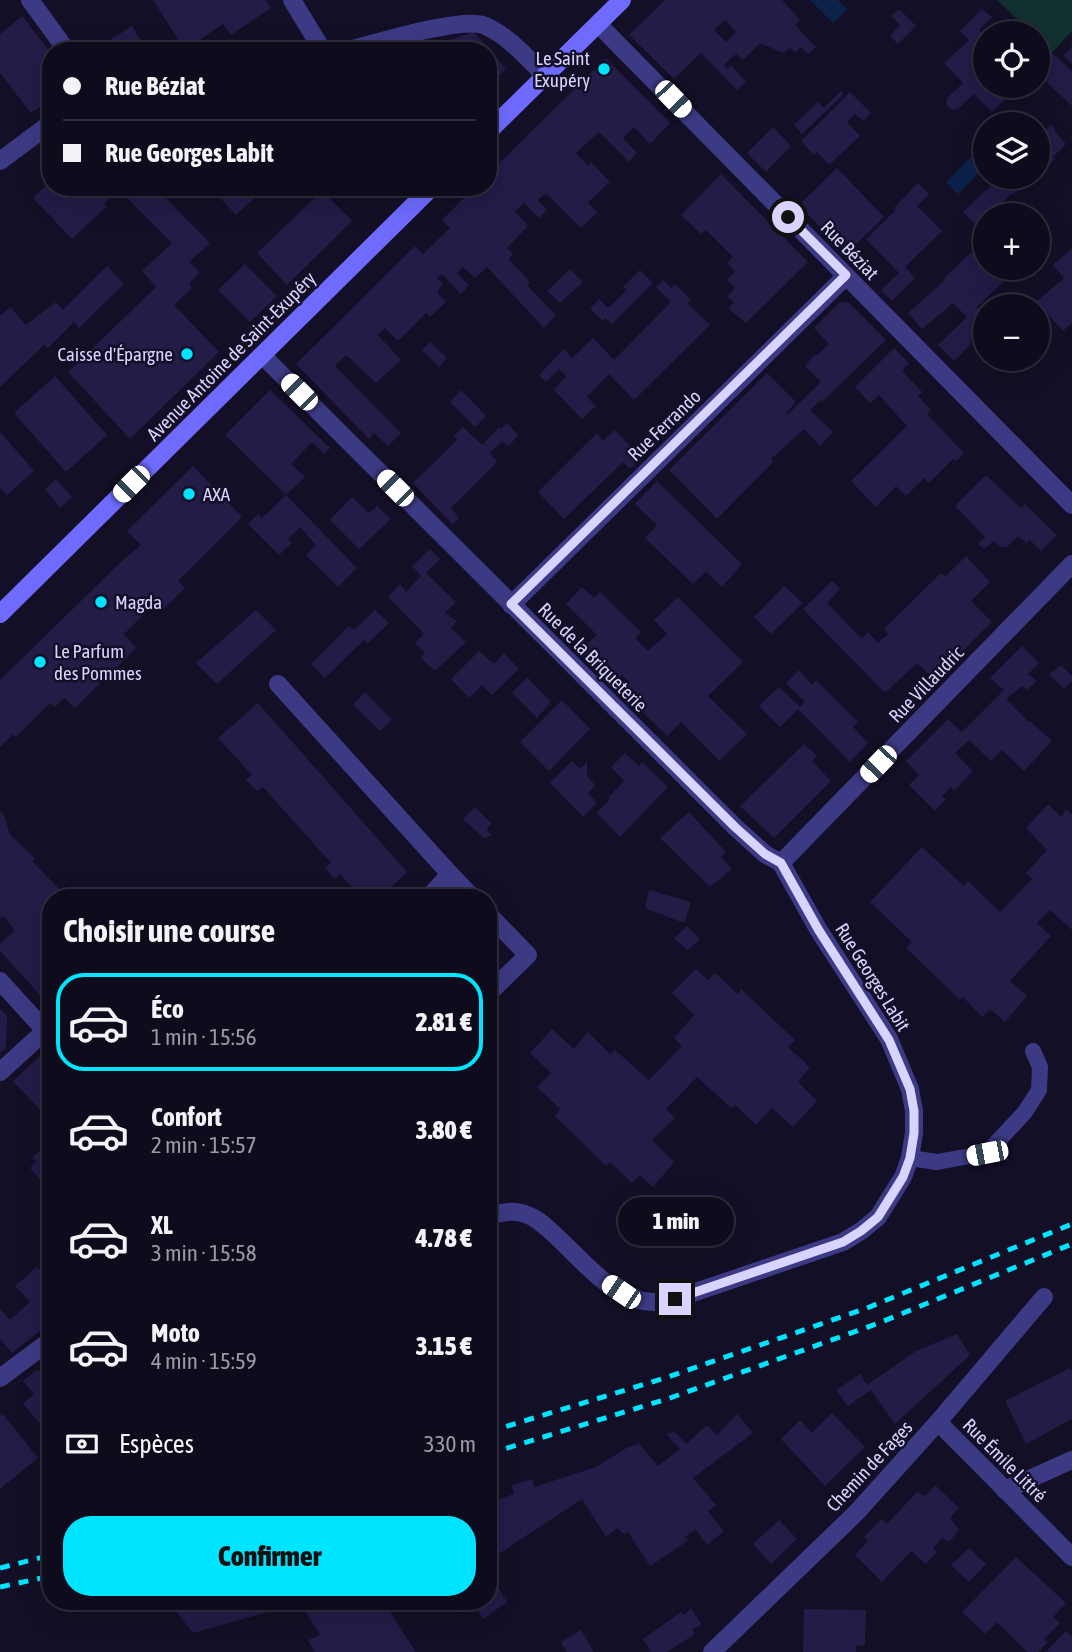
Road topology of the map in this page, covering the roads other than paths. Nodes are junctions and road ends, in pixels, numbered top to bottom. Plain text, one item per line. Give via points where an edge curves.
1 (30, 0) edge
2 (292, 0) edge
3 (622, 0) edge
4 (598, 24) junction
5 (60, 42) edge
6 (318, 42) edge
7 (381, 42) edge
8 (545, 76) junction
9 (497, 123) edge
10 (42, 130) edge
11 (0, 161) edge
12 (423, 196) edge
13 (846, 275) junction
14 (262, 355) junction
15 (1072, 505) edge
16 (1072, 564) edge
17 (511, 604) junction
18 (0, 614) edge
19 (278, 684) dead end
20 (781, 863) junction
21 (450, 874) junction
22 (436, 889) edge
23 (464, 889) edge
24 (497, 923) edge
25 (0, 981) edge
26 (497, 985) edge
27 (42, 1027) edge
28 (42, 1039) edge
29 (1034, 1051) dead end
30 (0, 1072) edge
31 (910, 1158) junction
32 (497, 1215) edge
33 (1044, 1297) dead end
34 (42, 1347) edge
35 (0, 1378) edge
36 (938, 1422) junction
37 (1072, 1460) edge
38 (1005, 1490) junction
39 (1072, 1557) edge
40 (712, 1652) edge

1 - 5 street
2 - 6 street
3 - 4 main road
4 - 8 main road
4 - 13 street, Rue Béziat
7 - 8 street via 442,27 483,25 519,50
8 - 9 main road
10 - 11 street
12 - 14 main road, Avenue Antoine de Saint-Exupéry
13 - 15 street, Rue Béziat
13 - 17 street, Rue Ferrando
14 - 17 street, Rue de la Briqueterie
14 - 18 main road, Avenue Antoine de Saint-Exupéry
16 - 20 street, Rue Villaudric
17 - 20 street, Rue de la Briqueterie via 735,827
19 - 21 street
20 - 31 street, Rue Georges Labit via 889,1040 910,1089 914,1111
21 - 22 street
21 - 23 street
24 - 26 street via 528,955
25 - 27 street
28 - 30 street
29 - 31 lane via 1040,1067 1039,1090 987,1153 937,1163
31 - 32 street, Rue Georges Labit via 878,1217 843,1242 654,1302 621,1292 603,1280 543,1223 526,1214
33 - 36 street, Chemin de Fages
34 - 35 street
36 - 38 street, Rue Émile Littré
36 - 40 street, Chemin de Fages via 856,1513
37 - 38 street
38 - 39 street, Rue Émile Littré

